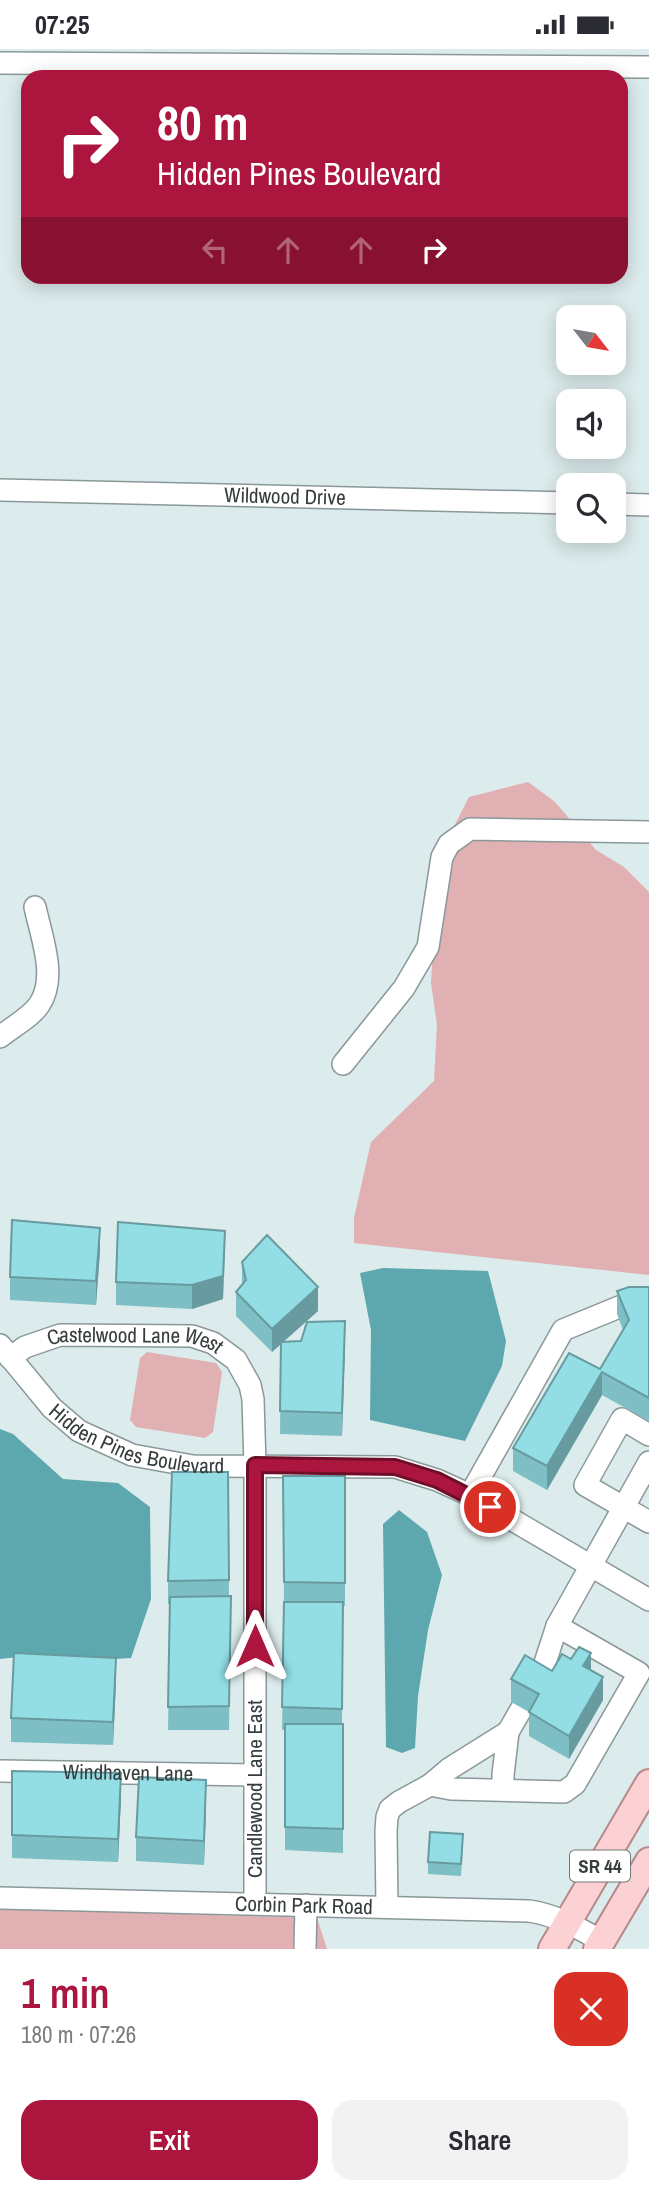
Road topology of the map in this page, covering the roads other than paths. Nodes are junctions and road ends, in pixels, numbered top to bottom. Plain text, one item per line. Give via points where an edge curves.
1 (0, 63) edge
2 (649, 67) edge
3 (0, 490) edge
4 (556, 503) edge
5 (626, 504) edge
6 (649, 505) edge
7 (649, 832) edge
8 (35, 907) dead end
9 (0, 1037) edge
10 (343, 1064) dead end
11 (649, 1304) edge
12 (5, 1352) edge
13 (649, 1435) edge
14 (649, 1462) edge
15 (255, 1465) junction
16 (470, 1495) junction
17 (623, 1507) junction
18 (649, 1522) edge
19 (590, 1566) junction
20 (649, 1600) edge
21 (557, 1626) junction
22 (509, 1732) junction
23 (0, 1771) edge
24 (255, 1775) junction
25 (649, 1783) edge
26 (430, 1785) junction
27 (503, 1790) junction
28 (649, 1861) edge
29 (0, 1898) edge
30 (255, 1903) junction
31 (306, 1905) junction
32 (387, 1907) junction
33 (568, 1921) junction
34 (599, 1945) edge
35 (305, 1949) edge
36 (552, 1949) edge

1 - 2 street
3 - 4 street, Wildwood Drive
5 - 6 street
7 - 10 street via 470,829 449,844 442,857 428,947 404,988
8 - 9 street via 47,983 39,1005
11 - 16 street via 624,1305 563,1330
12 - 15 street, Hidden Pines Boulevard via 52,1408 79,1431 132,1455 193,1466
12 - 15 street, Castelwood Lane West via 60,1335 192,1336 213,1343 236,1360 250,1385
13 - 17 street via 622,1419 585,1485
14 - 17 street
15 - 16 street, Hidden Pines Boulevard via 395,1467
15 - 24 street, Candlewood Lane East
16 - 19 street, Hidden Pines Boulevard
17 - 18 street
17 - 19 street
19 - 20 street, Hidden Pines Boulevard
19 - 21 street
21 - 22 street via 541,1675
21 - 27 street via 639,1673 570,1789
22 - 26 street
22 - 27 street
23 - 24 street, Windhaven Lane
24 - 30 street, Candlewood Lane East
25 - 33 main road, SR 44
26 - 27 street
26 - 32 street via 399,1802 387,1817
28 - 34 main road, SR 44
29 - 30 street, Corbin Park Road
30 - 31 street, Corbin Park Road
31 - 32 street, Corbin Park Road
31 - 35 street
32 - 33 street, Corbin Park Road via 529,1911
33 - 34 street, Corbin Park Road
33 - 36 main road, SR 44

